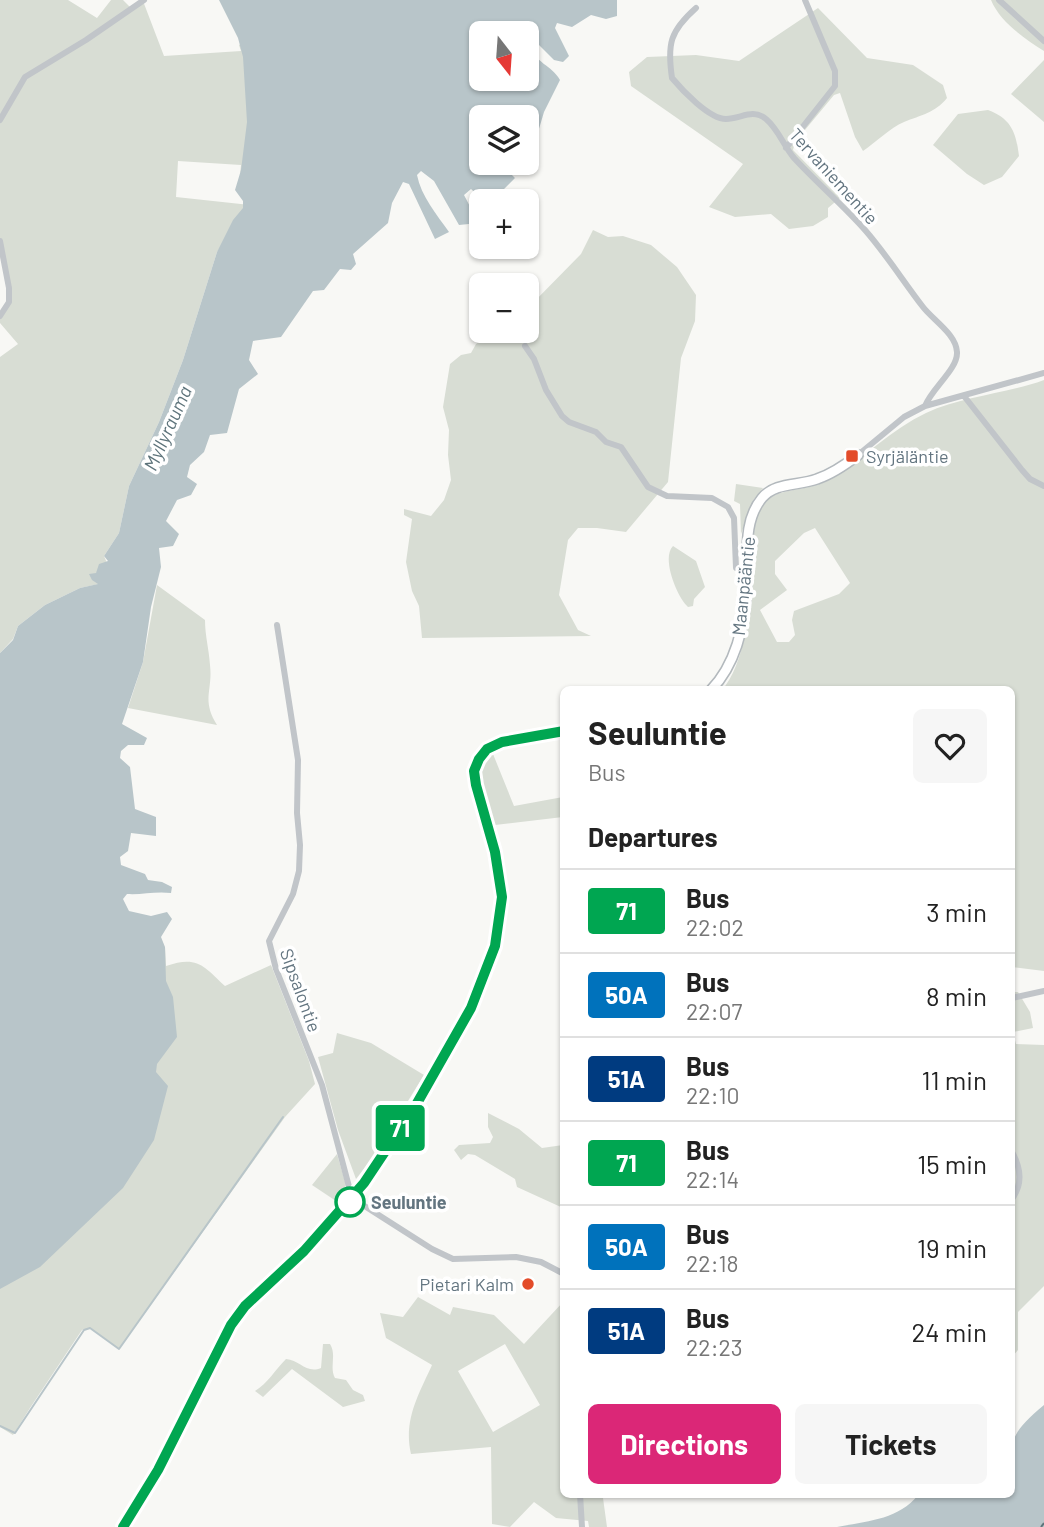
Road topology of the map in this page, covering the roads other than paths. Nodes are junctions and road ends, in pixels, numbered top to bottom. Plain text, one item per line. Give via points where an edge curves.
1 (144, 0) edge
2 (805, 0) edge
3 (999, 0) edge
4 (695, 8) dead end
5 (1044, 41) edge
6 (0, 120) edge
7 (786, 148) junction
8 (0, 241) edge
9 (0, 316) edge
10 (525, 346) dead end
11 (1044, 373) edge
12 (964, 396) junction
13 (925, 406) junction
14 (858, 455) joint
15 (1044, 486) edge
16 (747, 575) junction
17 (277, 625) dead end
18 (714, 686) edge
19 (560, 732) edge
20 (1044, 991) edge
21 (1015, 997) edge
22 (1015, 1161) edge
23 (1015, 1194) edge
24 (352, 1198) junction
25 (560, 1272) edge
26 (580, 1498) edge
27 (123, 1527) edge
28 (582, 1527) edge

1 - 6 street via 25,77
2 - 7 street via 835,71 835,86
3 - 5 street
4 - 7 street, Tervaniementie via 673,34 672,78 718,117 758,114 768,120
7 - 13 street, Tervaniementie via 863,228 931,318 952,338 957,359
8 - 9 street via 9,302
10 - 16 street via 562,416 621,447 648,487 667,496 712,498 728,507 734,518 735,564
11 - 12 street, Maanpääntie
12 - 13 street, Maanpääntie
12 - 15 street via 1030,479
13 - 14 street, Maanpääntie via 904,417
14 - 16 street, Maanpääntie via 826,476 777,488 762,497 748,532
16 - 18 street, Maanpääntie via 737,643
17 - 24 street, Sipsalontie via 298,760 300,845 293,894 270,941 276,969 322,1085
19 - 24 street via 502,742 487,749 477,762 476,785 502,890 495,946 454,1040
20 - 21 street
22 - 23 street via 1020,1177
24 - 25 street via 453,1259 516,1257
24 - 27 street via 231,1325 158,1470
26 - 28 street

